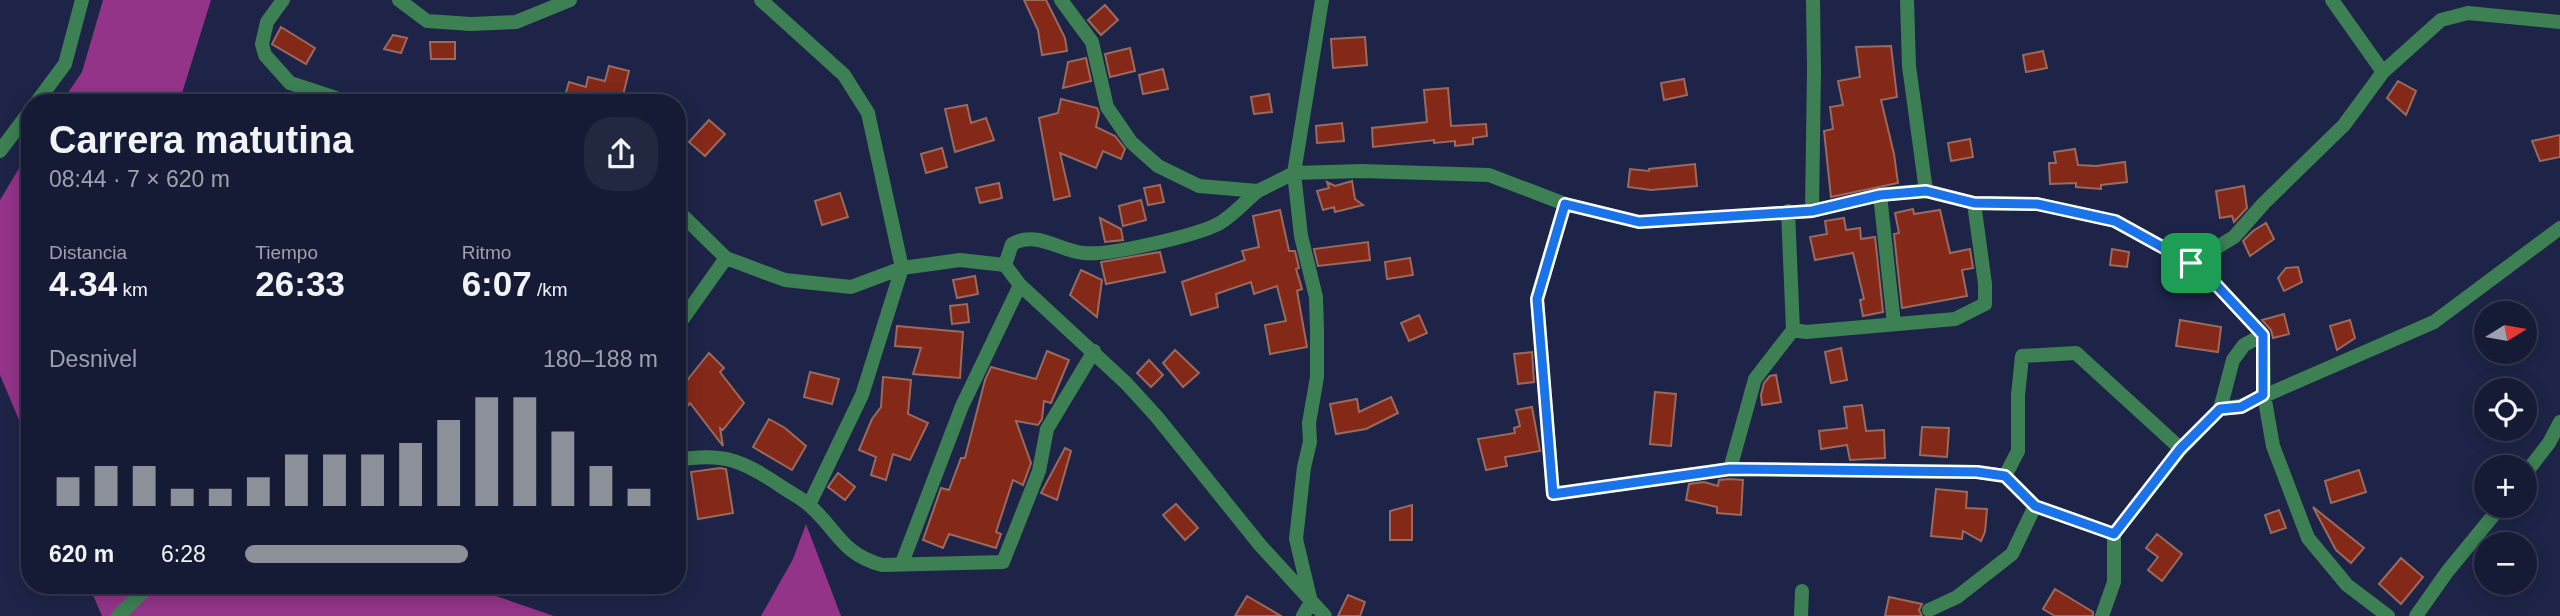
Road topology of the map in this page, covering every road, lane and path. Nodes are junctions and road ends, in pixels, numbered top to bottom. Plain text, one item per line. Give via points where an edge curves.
1 (82, 0) edge
2 (283, 0) edge
3 (399, 0) edge
4 (570, 0) edge
5 (761, 0) edge
6 (1061, 0) edge
7 (1322, 0) edge
8 (1813, 0) edge
9 (1907, 0) edge
10 (2332, 0) edge
11 (2560, 22) edge
12 (2384, 72) junction
13 (43, 94) edge
14 (324, 94) edge
15 (21, 123) edge
16 (0, 151) edge
17 (1294, 173) junction
18 (1258, 191) junction
19 (1926, 191) junction
20 (1880, 195) junction
21 (1974, 203) junction
22 (1565, 204) junction
23 (1788, 211) junction
24 (1812, 211) junction
25 (686, 219) edge
26 (2560, 228) edge
27 (726, 258) junction
28 (2191, 263) junction
29 (1004, 265) junction
30 (902, 268) junction
31 (1020, 285) junction
32 (686, 314) edge
33 (1894, 324) junction
34 (1793, 330) junction
35 (2263, 335) junction
36 (1094, 351) junction
37 (2263, 395) junction
38 (2220, 409) junction
39 (2560, 422) edge
40 (2180, 449) junction
41 (686, 458) edge
42 (2537, 458) edge
43 (1730, 469) junction
44 (2005, 476) junction
45 (809, 505) junction
46 (2035, 506) junction
47 (2491, 518) edge
48 (2114, 534) junction
49 (902, 563) junction
50 (1802, 591) dead end
51 (141, 594) edge
52 (1311, 602) junction
53 (1929, 610) dead end
54 (118, 616) edge
55 (1303, 616) edge
56 (1325, 616) edge
57 (1801, 616) edge
58 (2102, 616) edge
59 (2388, 616) edge
60 (2416, 616) edge

1 - 13 street via 65,64
2 - 14 street via 267,22 262,44 265,55 290,83
3 - 4 street via 427,22 471,24 516,22
5 - 30 street via 844,75 868,113
6 - 18 street via 1092,42 1107,107 1131,142 1158,166 1199,186
7 - 17 street
8 - 24 street
9 - 19 street via 1909,66
10 - 12 street
11 - 12 street via 2468,13 2441,20
12 - 28 street via 2344,125 2234,237
15 - 16 street
17 - 18 street
17 - 22 street via 1489,175
17 - 52 street via 1317,330 1317,377 1296,540
18 - 29 street via 1219,224 1200,231 1118,251 1084,253 1022,238 1012,244
19 - 20 street
19 - 21 street
20 - 24 street
20 - 33 street
21 - 28 street via 2037,204 2115,221
21 - 33 street via 1985,304 1955,318
22 - 23 street via 1639,222
22 - 43 street via 1537,299 1553,494
23 - 24 street
23 - 34 street
25 - 27 street
26 - 37 street via 2434,322
27 - 30 street via 785,280 851,287
27 - 32 street
28 - 35 street
29 - 30 street via 960,260
29 - 31 street
30 - 45 street via 862,395
31 - 36 street
31 - 49 street via 962,406
33 - 34 street
34 - 43 street via 1755,379
35 - 37 street
35 - 38 street via 2244,345 2233,360
36 - 49 street via 1047,429 1039,471 1003,562
36 - 52 street via 1157,417
37 - 38 street via 2241,407
37 - 59 street via 2273,446 2308,538 2347,585
38 - 40 street
39 - 42 street
40 - 44 street via 2076,353 2022,356 2018,452
40 - 48 street
41 - 45 street via 704,455 749,465
43 - 44 street
44 - 46 street
45 - 49 street via 863,560 882,565
46 - 48 street
46 - 53 street via 2012,554 1957,597
47 - 60 street
48 - 58 street via 2114,582
50 - 57 street
51 - 54 street
52 - 55 street
52 - 56 street

